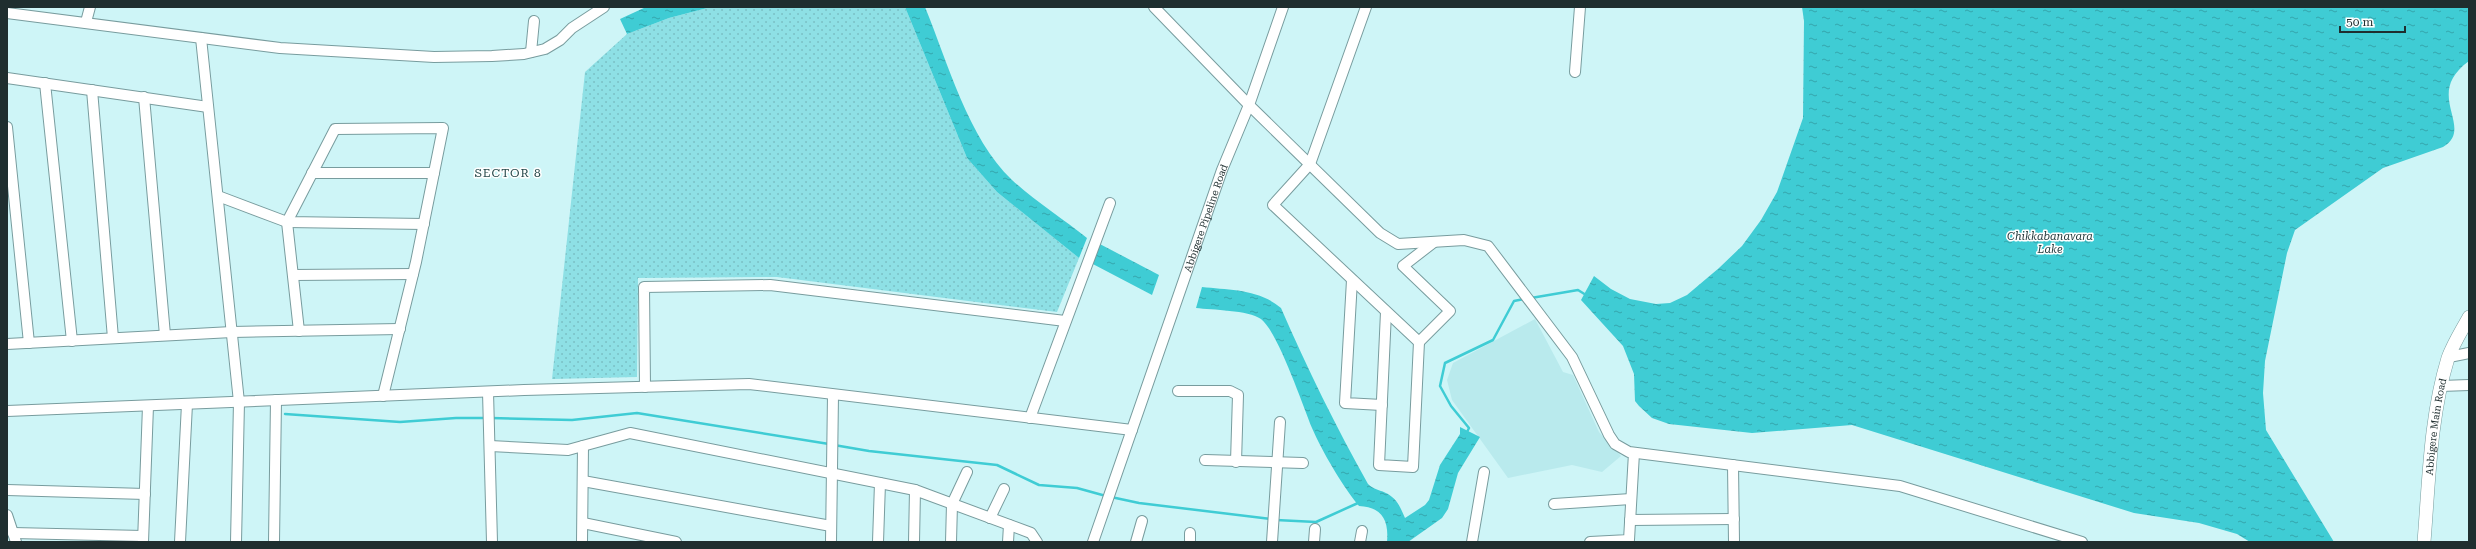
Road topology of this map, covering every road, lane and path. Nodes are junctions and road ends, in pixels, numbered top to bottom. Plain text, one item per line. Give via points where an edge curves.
1 (90, 7) edge
2 (604, 7) edge
3 (1154, 7) edge
4 (1283, 7) edge
5 (1366, 7) edge
6 (1580, 7) edge
7 (1162, 11) edge
8 (7, 13) edge
9 (534, 21) dead end
10 (86, 22) junction
11 (201, 38) junction
12 (531, 52) junction
13 (1575, 72) dead end
14 (7, 78) edge
15 (45, 83) junction
16 (92, 90) junction
17 (144, 98) junction
18 (1249, 105) junction
19 (208, 107) junction
20 (7, 127) edge
21 (1310, 164) junction
22 (312, 173) junction
23 (434, 173) junction
24 (218, 196) junction
25 (1110, 203) dead end
26 (287, 222) junction
27 (424, 224) junction
28 (1434, 242) junction
29 (413, 274) junction
30 (293, 275) junction
31 (1352, 280) junction
32 (1386, 312) junction
33 (2469, 317) edge
34 (1065, 321) junction
35 (400, 329) junction
36 (299, 331) junction
37 (232, 332) junction
38 (166, 335) junction
39 (113, 338) junction
40 (72, 340) junction
41 (1419, 342) junction
42 (29, 343) junction
43 (7, 344) edge
44 (2469, 353) edge
45 (2449, 356) junction
46 (2469, 385) edge
47 (2441, 386) junction
48 (645, 387) junction
49 (1178, 390) dead end
50 (488, 392) junction
51 (833, 394) junction
52 (383, 396) junction
53 (276, 400) junction
54 (239, 402) junction
55 (187, 404) junction
56 (1382, 405) junction
57 (148, 406) junction
58 (7, 411) edge
59 (1030, 418) junction
60 (1280, 422) dead end
61 (1132, 430) junction
62 (490, 446) junction
63 (582, 446) junction
64 (1634, 453) junction
65 (1205, 460) dead end
66 (1236, 462) junction
67 (1303, 463) dead end
68 (1276, 464) junction
69 (1733, 465) junction
70 (966, 472) dead end
71 (1484, 472) dead end
72 (832, 473) junction
73 (583, 481) junction
74 (880, 483) junction
75 (1004, 489) dead end
76 (7, 490) edge
77 (915, 490) junction
78 (145, 494) junction
79 (1631, 499) junction
80 (952, 504) junction
81 (1554, 504) dead end
82 (7, 515) edge
83 (990, 518) junction
84 (1734, 519) junction
85 (1630, 520) junction
86 (1142, 521) dead end
87 (583, 523) junction
88 (1009, 525) junction
89 (831, 526) junction
90 (1315, 529) dead end
91 (1362, 531) dead end
92 (15, 538) edge
93 (143, 539) edge
94 (1629, 541) edge
95 (180, 542) edge
96 (236, 542) edge
97 (274, 542) edge
98 (492, 542) edge
99 (582, 542) edge
100 (676, 542) edge
101 (831, 542) edge
102 (878, 542) edge
103 (914, 542) edge
104 (951, 542) edge
105 (1008, 542) edge
106 (1037, 542) edge
107 (1093, 542) edge
108 (1136, 542) edge
109 (1272, 542) edge
110 (1314, 542) edge
111 (1360, 542) edge
112 (1472, 542) edge
113 (1590, 542) edge
114 (1734, 542) edge
115 (2082, 542) edge
116 (2424, 542) edge

1 - 10 street
2 - 12 street via 572,28 560,40 545,49
3 - 7 street
4 - 18 street, Abbigere Pipeline Road
5 - 21 street
6 - 13 street
7 - 18 street
8 - 10 street
9 - 12 street
10 - 11 street
11 - 12 street via 331,52 434,57
11 - 19 street
14 - 15 street
15 - 16 street
15 - 40 street
16 - 17 street
16 - 39 street
17 - 19 street
17 - 38 street
18 - 21 street
18 - 61 street, Abbigere Pipeline Road via 1222,170
19 - 24 street
20 - 42 street
21 - 28 street via 1390,240 1398,244
21 - 31 street via 1273,205
22 - 23 street
22 - 23 street via 335,129 443,128
22 - 26 street
23 - 27 street
24 - 26 street
24 - 37 street
25 - 34 street
26 - 27 street
26 - 30 street
27 - 29 street
28 - 41 street via 1403,266 1450,310
28 - 64 street via 1464,240 1488,246 1572,357 1615,444
29 - 30 street
29 - 35 street
30 - 36 street
31 - 32 street
31 - 56 street via 1345,403
32 - 41 street
32 - 56 street
33 - 45 main road, Abbigere Main Road
34 - 48 street via 770,285 644,287
34 - 59 street
35 - 36 street
35 - 52 street
36 - 37 street
37 - 38 street
37 - 54 street
38 - 39 street
39 - 40 street
40 - 42 street
41 - 56 street via 1413,466 1379,465
42 - 43 street
44 - 45 street
45 - 47 main road, Abbigere Main Road
46 - 47 street
47 - 116 main road, Abbigere Main Road via 2431,452
48 - 50 street
48 - 51 street via 749,384
49 - 66 street via 1230,391 1238,395
50 - 52 street
50 - 62 street
51 - 59 street
51 - 72 street
52 - 53 street
53 - 54 street
53 - 97 street
54 - 55 street
54 - 96 street
55 - 57 street
55 - 95 street
57 - 58 street
57 - 78 street
59 - 61 street
60 - 68 street
61 - 107 street, Abbigere Pipeline Road
62 - 63 street via 568,450
62 - 98 street
63 - 72 street via 630,433
63 - 73 street
64 - 69 street
64 - 79 street
65 - 66 street
66 - 68 street
67 - 68 street
68 - 109 street
69 - 84 street
69 - 115 street via 1900,486
70 - 80 street
71 - 112 street
72 - 74 street
72 - 89 street
73 - 87 street
73 - 89 street
74 - 77 street
74 - 102 street
75 - 83 street
76 - 78 street
77 - 80 street
77 - 103 street
78 - 93 street
79 - 81 street
79 - 85 street
80 - 83 street
80 - 104 street
82 - 92 street
83 - 88 street
84 - 85 street
84 - 114 street
85 - 94 street
86 - 108 street
87 - 99 street
87 - 100 street
88 - 105 street
88 - 106 street via 1031,533
89 - 101 street
90 - 110 street
91 - 111 street
92 - 93 street
94 - 113 street

